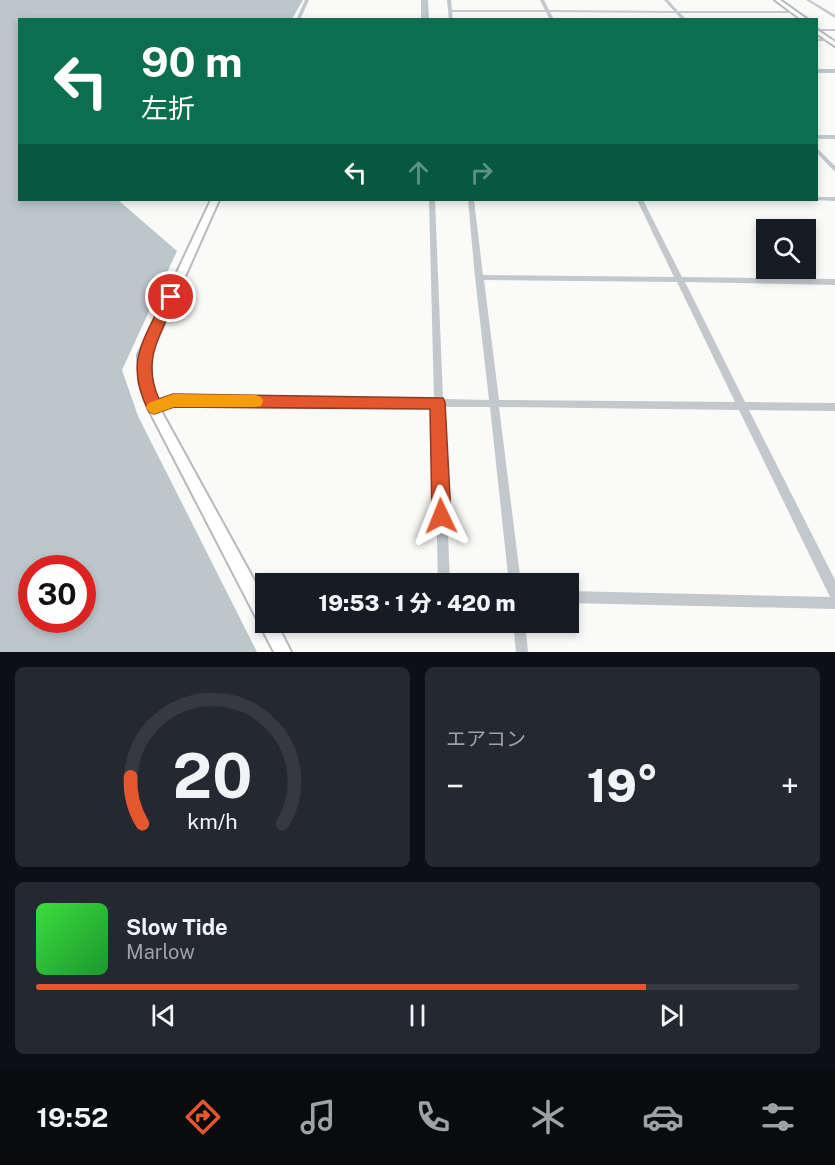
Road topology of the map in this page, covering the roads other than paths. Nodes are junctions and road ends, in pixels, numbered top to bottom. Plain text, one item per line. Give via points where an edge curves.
1 (307, 0) edge
2 (423, 0) edge
3 (449, 0) edge
4 (542, 0) edge
5 (666, 0) edge
6 (772, 0) edge
7 (777, 0) edge
8 (808, 0) edge
9 (450, 11) junction
10 (548, 11) junction
11 (677, 12) junction
12 (792, 12) junction
13 (835, 17) edge
14 (299, 18) edge
15 (423, 18) edge
16 (451, 18) edge
17 (551, 18) edge
18 (683, 18) edge
19 (798, 18) edge
20 (802, 18) edge
21 (818, 29) edge
22 (835, 30) edge
23 (818, 40) edge
24 (834, 41) edge
25 (818, 72) edge
26 (835, 72) edge
27 (818, 137) edge
28 (835, 137) edge
29 (818, 151) edge
30 (835, 169) edge
31 (818, 199) edge
32 (835, 199) edge
33 (215, 201) edge
34 (432, 201) edge
35 (471, 201) edge
36 (641, 201) edge
37 (479, 277) junction
38 (681, 281) junction
39 (835, 282) edge
40 (438, 402) junction
41 (493, 404) junction
42 (742, 406) junction
43 (835, 407) edge
44 (154, 408) junction
45 (444, 573) edge
46 (513, 573) edge
47 (255, 590) edge
48 (835, 593) edge
49 (579, 597) edge
50 (835, 603) edge
51 (272, 633) edge
52 (520, 633) edge
53 (282, 652) edge
54 (522, 652) edge

1 - 14 street
2 - 15 street
3 - 9 street
4 - 10 street
5 - 11 street
6 - 12 main road
7 - 12 main road
8 - 13 street
9 - 10 street
9 - 16 street
10 - 11 street
10 - 17 street
11 - 12 street
11 - 18 street
12 - 19 main road
12 - 20 main road
21 - 22 street
21 - 24 main road
23 - 24 street
25 - 26 street
27 - 28 street
29 - 30 street
31 - 32 street
33 - 44 main road via 144,355 142,369
34 - 40 street
35 - 37 street
36 - 38 street
37 - 38 street
37 - 41 street
38 - 39 street
38 - 42 street
40 - 41 street
40 - 44 street via 173,400
40 - 45 street
41 - 42 street
41 - 46 street
42 - 43 street
42 - 48 street
44 - 47 main road
49 - 50 street
51 - 53 main road
52 - 54 street

